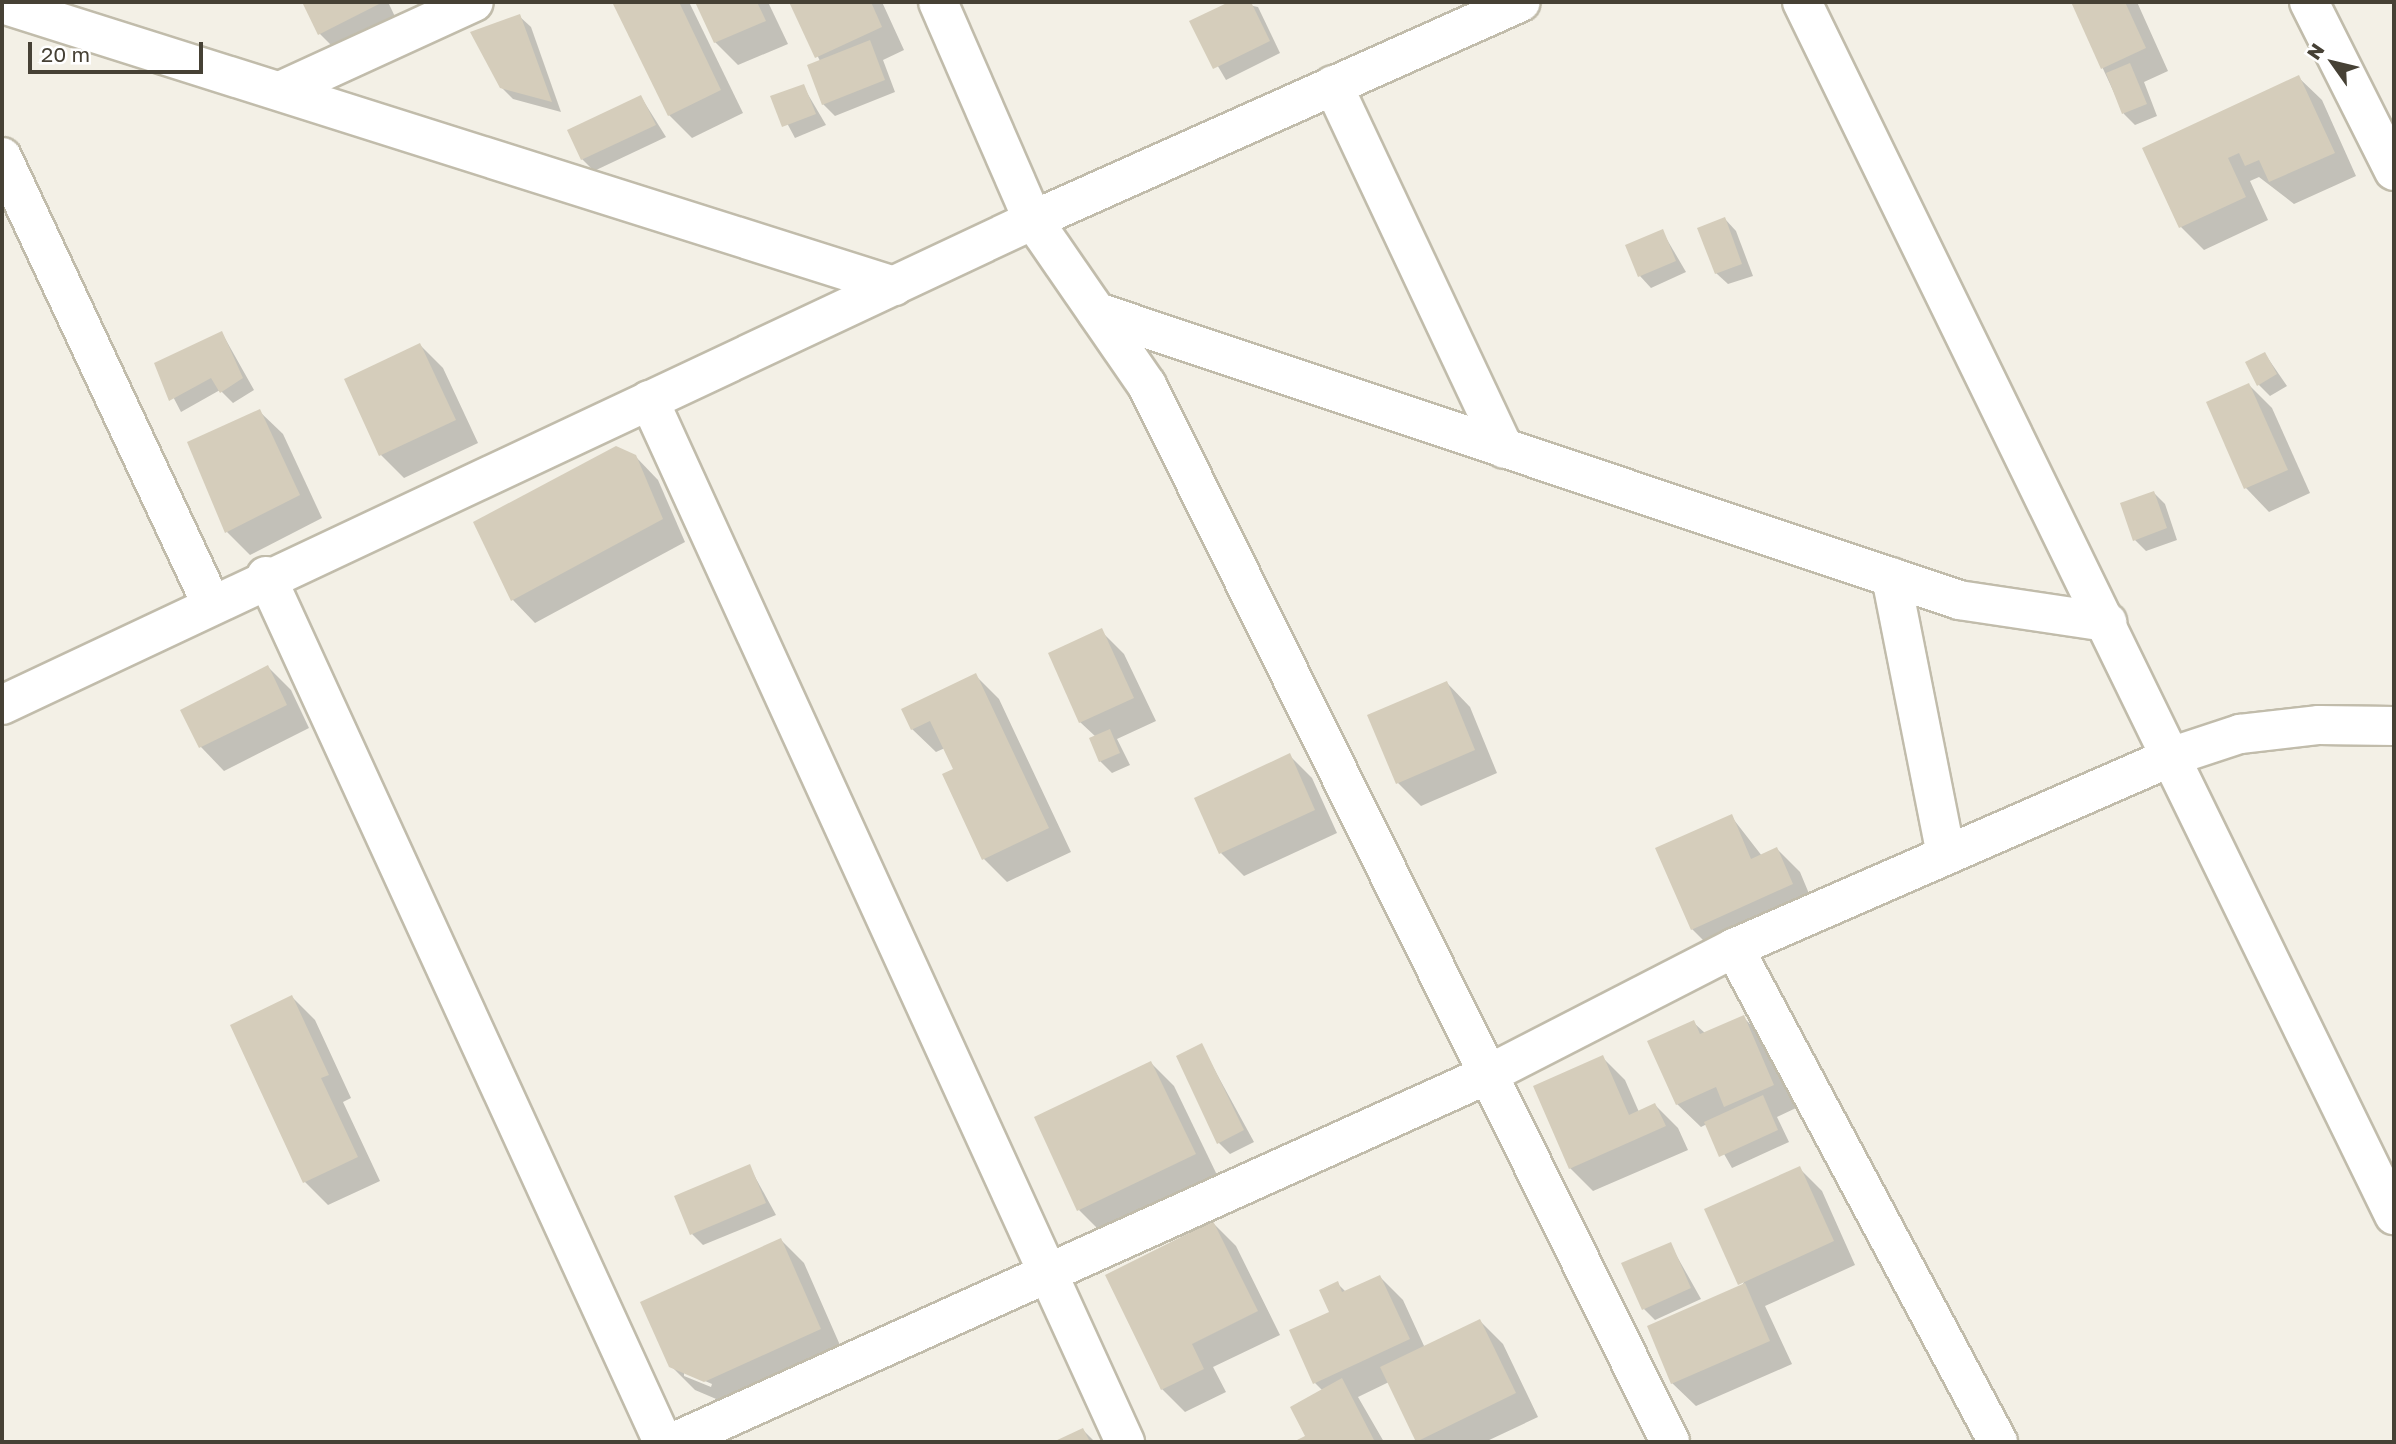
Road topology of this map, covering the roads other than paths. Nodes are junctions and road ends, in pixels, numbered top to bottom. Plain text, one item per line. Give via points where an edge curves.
1 (474, 2) edge
2 (938, 2) edge
3 (1521, 2) edge
4 (1802, 2) edge
5 (2309, 2) edge
6 (2, 4) edge
7 (1333, 85) junction
8 (280, 91) junction
9 (2, 157) edge
10 (2394, 171) edge
11 (1033, 220) junction
12 (17, 225) edge
13 (894, 286) junction
14 (1097, 312) junction
15 (649, 400) junction
16 (1504, 449) junction
17 (266, 576) junction
18 (1891, 577) junction
19 (210, 602) junction
20 (2107, 622) junction
21 (2, 705) edge
22 (2394, 726) edge
23 (2173, 756) junction
24 (1945, 855) junction
25 (1734, 948) junction
26 (1487, 1075) junction
27 (2394, 1215) edge
28 (1044, 1275) junction
29 (663, 1442) edge
30 (674, 1442) edge
31 (1125, 1442) edge
32 (1670, 1442) edge
33 (1997, 1442) edge

1 - 8 street
2 - 11 street
3 - 7 street
4 - 20 street
5 - 10 street
6 - 8 street
7 - 11 street
7 - 16 street
8 - 13 street
9 - 12 street
11 - 13 street
11 - 14 street
12 - 19 street
13 - 15 street
14 - 16 street
14 - 26 street via 1147,385 1256,597
15 - 17 street
15 - 28 street
16 - 18 street
17 - 19 street
17 - 29 street
18 - 20 street via 1959,600
18 - 24 street
19 - 21 street
20 - 23 street
22 - 23 street via 2319,725 2240,734
23 - 24 street
23 - 27 street
24 - 25 street
25 - 26 street
25 - 33 street
26 - 28 street
26 - 32 street
28 - 30 street
28 - 31 street

